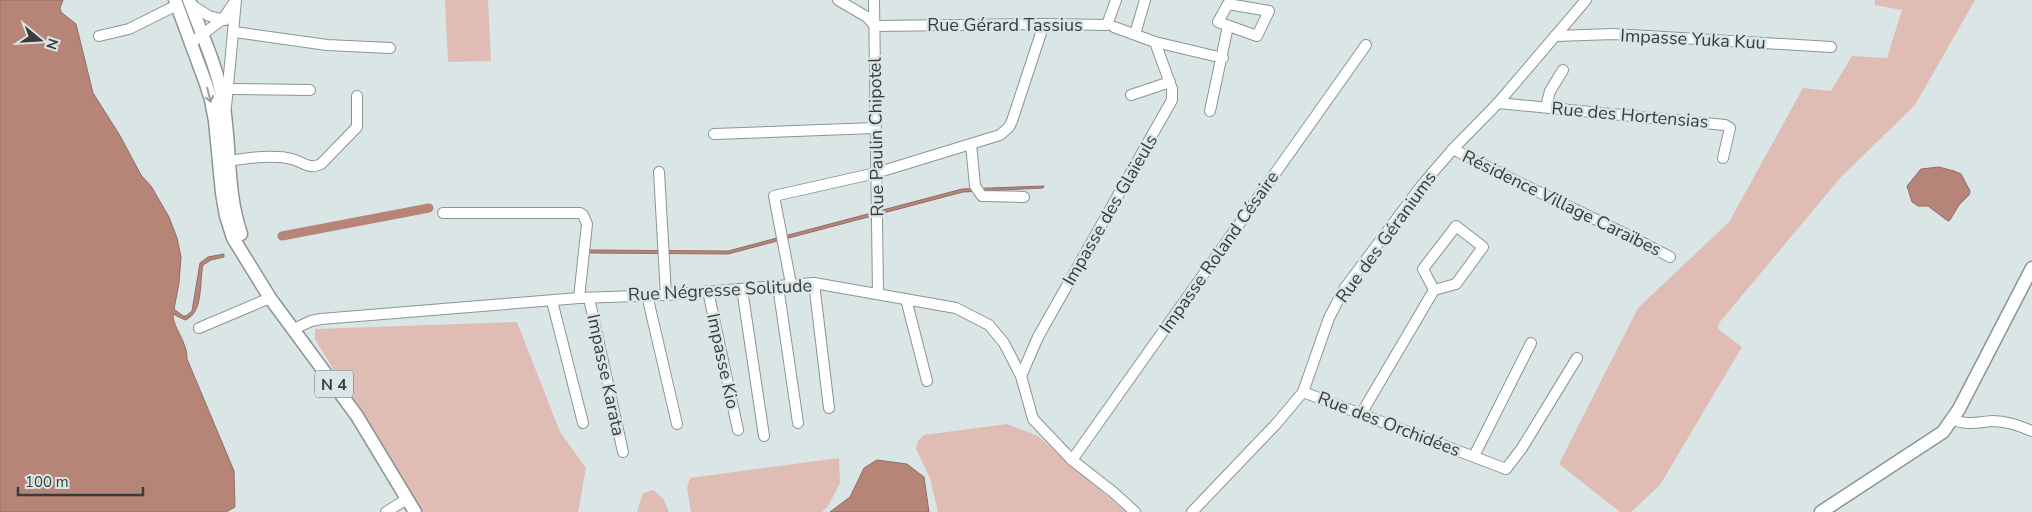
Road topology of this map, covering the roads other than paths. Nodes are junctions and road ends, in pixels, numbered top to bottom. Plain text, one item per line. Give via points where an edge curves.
1 (236, 0) edge
2 (838, 0) edge
3 (874, 0) edge
4 (1116, 0) edge
5 (1144, 0) edge
6 (1586, 0) edge
7 (183, 2) edge
8 (223, 19) junction
9 (1044, 24) junction
10 (875, 26) junction
11 (1228, 26) junction
12 (1114, 27) dead end
13 (235, 28) junction
14 (1135, 34) junction
15 (202, 35) junction
16 (99, 36) dead end
17 (1555, 36) junction
18 (1155, 42) junction
19 (191, 43) junction
20 (1366, 45) dead end
21 (390, 48) dead end
22 (1831, 48) dead end
23 (1223, 58) junction
24 (232, 59) junction
25 (198, 62) junction
26 (214, 68) junction
27 (1563, 70) dead end
28 (1170, 82) junction
29 (228, 89) junction
30 (310, 90) dead end
31 (1131, 95) dead end
32 (357, 96) dead end
33 (1498, 103) junction
34 (1546, 107) junction
35 (1210, 111) dead end
36 (225, 115) junction
37 (876, 128) junction
38 (714, 134) dead end
39 (972, 144) junction
40 (1453, 149) junction
41 (1723, 158) dead end
42 (228, 161) junction
43 (659, 172) dead end
44 (876, 174) junction
45 (1024, 197) dead end
46 (443, 213) dead end
47 (1670, 257) dead end
48 (248, 260) junction
49 (2032, 268) edge
50 (814, 283) junction
51 (791, 284) junction
52 (778, 286) junction
53 (742, 289) junction
54 (1434, 290) junction
55 (708, 291) junction
56 (878, 293) junction
57 (647, 295) junction
58 (666, 295) junction
59 (270, 298) junction
60 (584, 298) junction
61 (906, 299) junction
62 (552, 301) junction
63 (200, 328) dead end
64 (294, 329) junction
65 (1531, 342) dead end
66 (1577, 358) dead end
67 (1021, 376) junction
68 (927, 381) dead end
69 (1303, 392) junction
70 (829, 408) dead end
71 (1361, 414) junction
72 (1952, 420) junction
73 (583, 423) dead end
74 (798, 423) dead end
75 (677, 424) dead end
76 (1974, 424) junction
77 (738, 430) dead end
78 (2032, 431) edge
79 (1944, 432) junction
80 (764, 436) dead end
81 (623, 452) dead end
82 (1474, 456) junction
83 (1072, 460) junction
84 (407, 499) junction
85 (1834, 504) junction
86 (386, 512) edge
87 (415, 512) edge
88 (1135, 512) edge
89 (1192, 512) edge
90 (1813, 512) edge
91 (1821, 512) edge

1 - 8 street
1 - 13 street
2 - 10 street via 867,17
3 - 10 street, Rue Paulin Chipotel
4 - 9 street, Rue Gérard Tassius via 1108,26
5 - 14 street
6 - 17 street, Rue des Géraniums
7 - 8 street via 209,16
7 - 15 main road, N 4
7 - 16 street via 129,29
7 - 19 main road, N 4
8 - 13 street
8 - 15 street
9 - 10 street, Rue Gérard Tassius
9 - 39 street via 1009,127 1000,135
10 - 37 street, Rue Paulin Chipotel
11 - 11 street via 1218,22 1228,4 1269,11 1257,36
11 - 23 street
12 - 14 street
13 - 21 street via 328,45
13 - 24 street
14 - 18 street
15 - 19 street
15 - 26 main road, N 4
17 - 22 street, Impasse Yuka Kuu via 1614,34
17 - 33 street, Rue des Géraniums
18 - 23 street
18 - 28 street, Impasse des Glaïeuls
19 - 25 main road, N 4
20 - 83 street, Impasse Roland Césaire
23 - 35 street
24 - 26 street
24 - 29 street
25 - 26 street
25 -> 48 main road, N 4 via 216,122 226,216 234,238
26 - 36 main road, N 4
27 - 34 street via 1550,91
28 - 31 street
28 - 67 street, Impasse des Glaïeuls via 1172,100 1038,337
29 - 30 street
29 - 36 street
32 - 42 street via 357,127 314,168 283,158
33 - 34 street, Rue des Hortensias
33 - 40 street, Rue des Géraniums
34 - 41 street, Rue des Hortensias via 1724,124 1730,128
36 - 42 main road, N 4
37 - 38 street
37 - 44 street, Rue Paulin Chipotel
39 - 44 street
39 - 45 street via 975,186 982,196
40 - 47 street, Résidence Village Caraïbes
40 - 69 street, Rue des Géraniums via 1344,289 1329,318
42 - 48 main road, N 4 via 232,200
43 - 58 street
44 - 51 street via 774,196
44 - 56 street, Rue Paulin Chipotel
46 - 60 street, Impasse Karata via 580,213 586,218 587,230
48 - 59 main road, N 4
49 - 72 main road
50 - 51 street, Rue Négresse Solitude
50 - 56 street, Rue Négresse Solitude
50 - 70 street
51 - 52 street, Rue Négresse Solitude
52 - 53 street, Rue Négresse Solitude
52 - 74 street
53 - 55 street, Rue Négresse Solitude
53 - 80 street
54 - 54 street via 1456,284 1483,247 1456,226 1423,269
54 - 71 street
55 - 58 street, Rue Négresse Solitude
55 - 77 street, Impasse Kio
56 - 61 street, Rue Négresse Solitude
57 - 58 street, Rue Négresse Solitude
57 - 60 street, Rue Négresse Solitude
57 - 75 street
59 - 63 street
59 - 64 main road, N 4
60 - 62 street, Rue Négresse Solitude
60 - 81 street, Impasse Karata
61 - 67 street, Rue Négresse Solitude via 957,305 989,326 1004,343
61 - 68 street
62 - 64 street, Rue Négresse Solitude via 321,319
62 - 73 street
64 - 84 main road, N 4 via 357,416
65 - 82 street
66 - 82 street, Rue des Orchidées via 1506,469
67 - 83 street, Rue Négresse Solitude via 1033,419
69 - 71 street, Rue des Orchidées
69 - 89 street, Rue des Géraniums
71 - 82 street, Rue des Orchidées
72 - 76 street
72 - 79 main road
76 - 78 street via 2005,422
76 - 79 street
79 - 85 main road
83 - 88 street, Rue Négresse Solitude
84 - 86 street
84 - 87 main road, N 4
85 - 90 main road
85 - 91 main road

